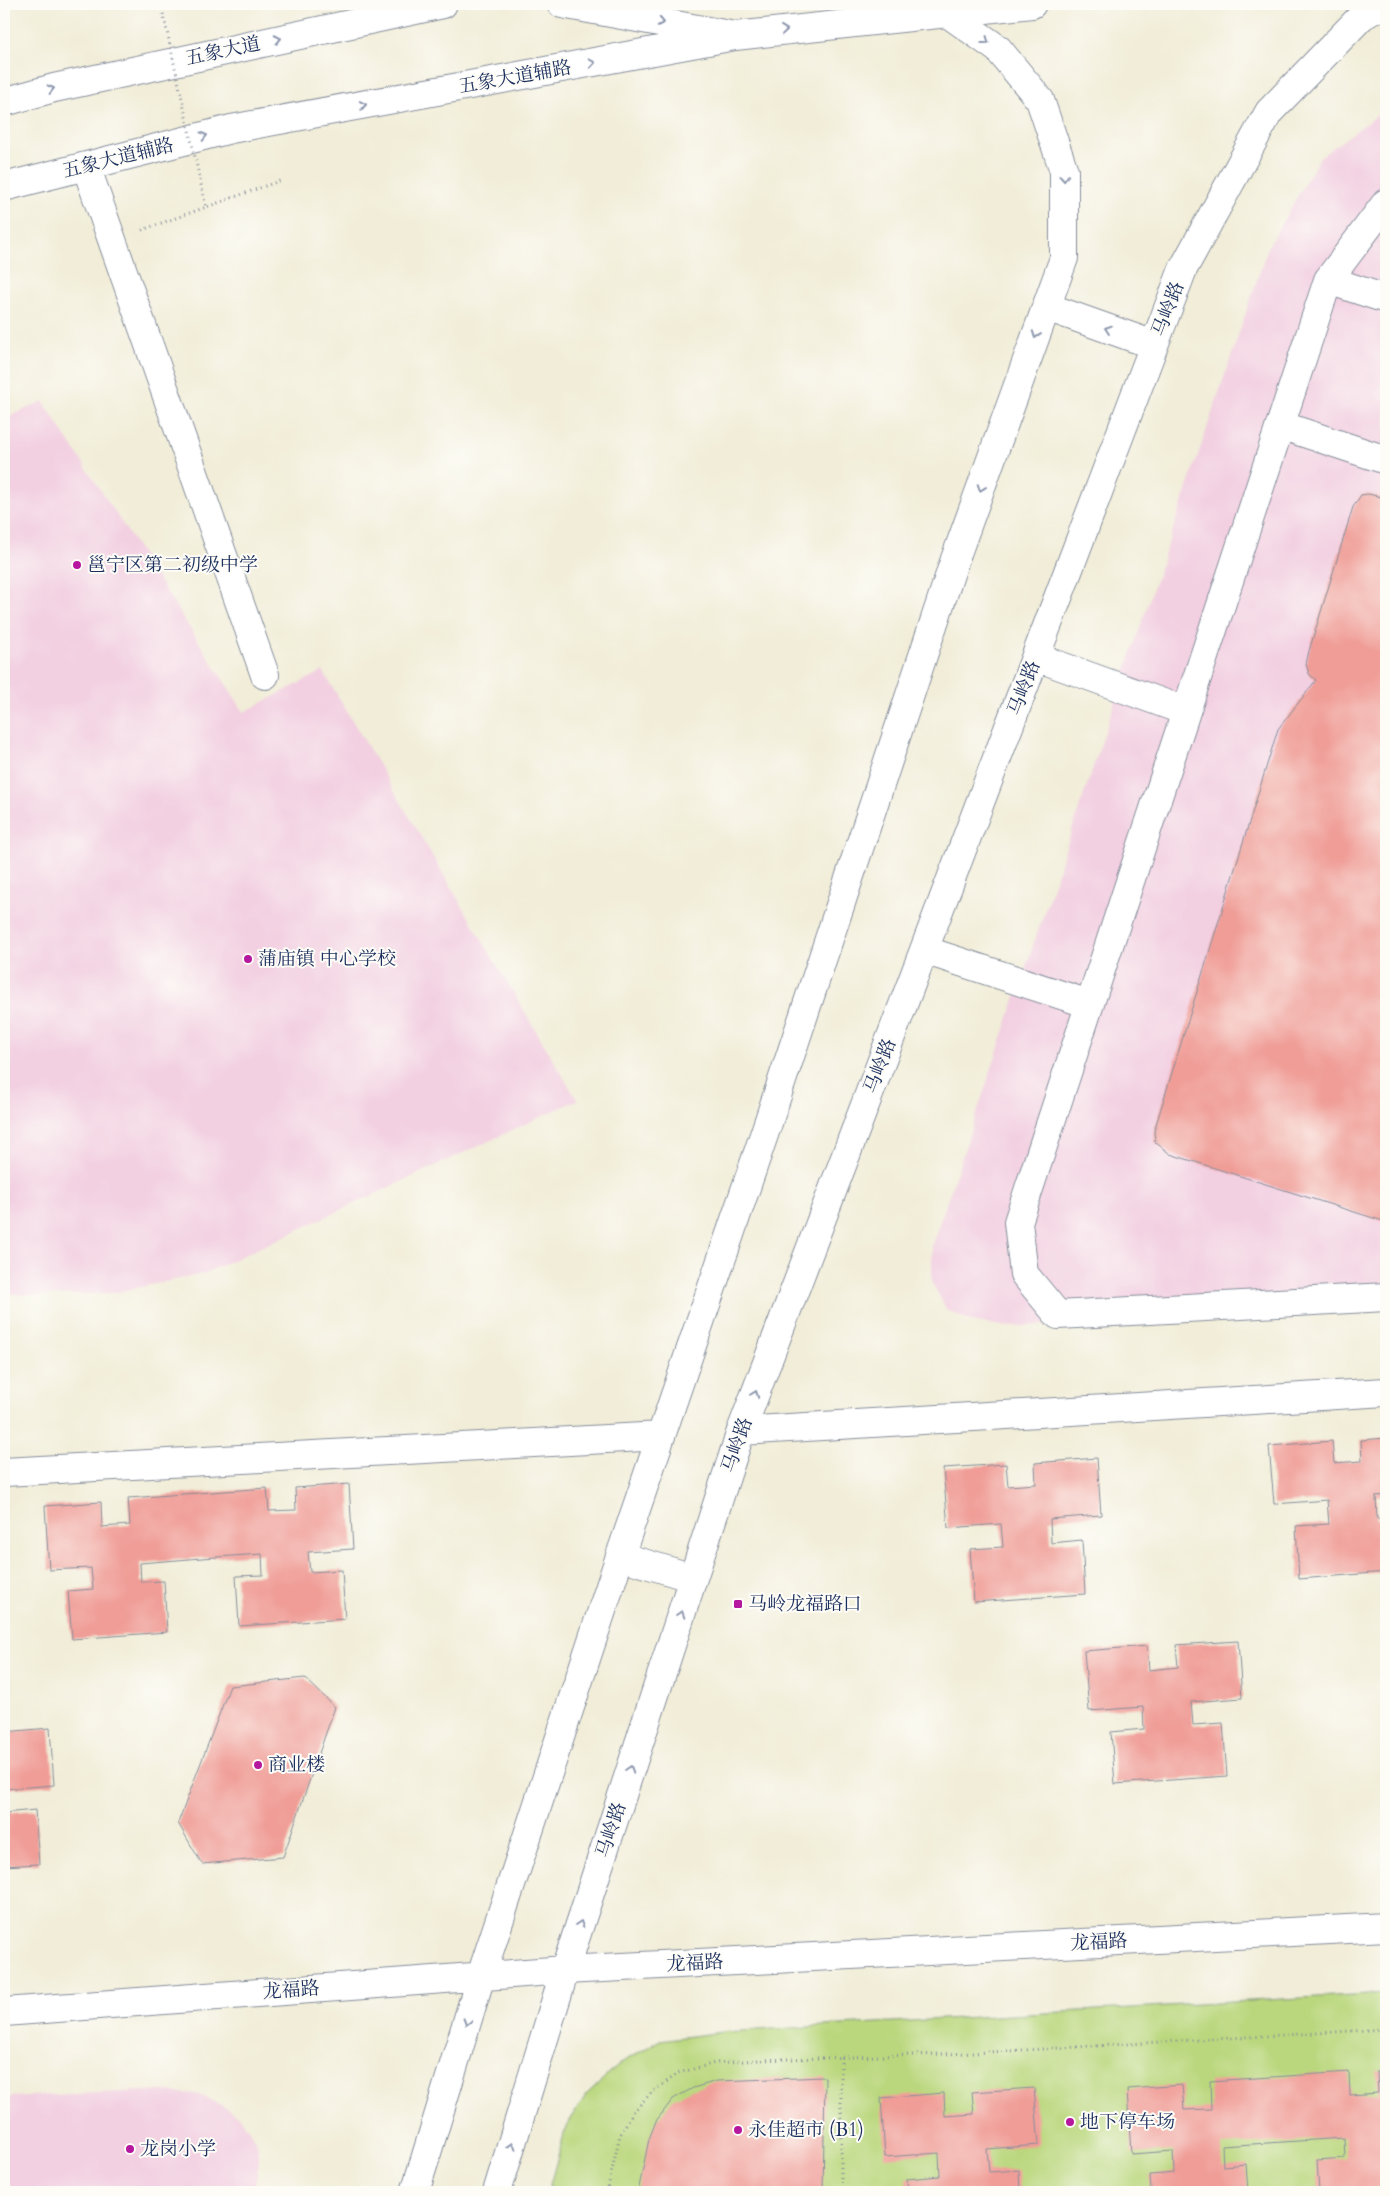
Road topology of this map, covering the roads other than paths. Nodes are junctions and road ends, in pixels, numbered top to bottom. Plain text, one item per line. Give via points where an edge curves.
1 (443, 4) edge
2 (562, 4) edge
3 (1032, 4) edge
4 (1383, 4) edge
5 (946, 12) junction
6 (736, 36) junction
7 (4, 102) edge
8 (86, 166) junction
9 (4, 187) edge
10 (1386, 203) edge
11 (1328, 280) junction
12 (1386, 299) edge
13 (1046, 307) junction
14 (1154, 344) junction
15 (1280, 425) junction
16 (1386, 460) edge
17 (1036, 657) junction
18 (265, 675) dead end
19 (1185, 711) junction
20 (924, 950) junction
21 (1089, 1004) junction
22 (1386, 1297) edge
23 (1386, 1392) edge
24 (741, 1431) junction
25 (661, 1436) junction
26 (4, 1472) edge
27 (620, 1556) junction
28 (693, 1578) junction
29 (1386, 1927) edge
30 (565, 1970) junction
31 (481, 1976) junction
32 (4, 2012) edge
33 (415, 2192) edge
34 (497, 2192) edge

7 -> 1 street, 五象大道 via 54,88
2 -> 6 street
3 - 5 street, 五象大道辅路
4 - 14 street, 马岭路 via 1362,16 1269,112 1183,269
6 -> 5 street, 五象大道辅路
5 -> 13 street via 998,49 1040,100 1064,171 1064,258
8 -> 6 street, 五象大道辅路 via 231,129
8 - 9 street, 五象大道辅路
8 - 18 street
10 - 11 street
11 - 12 street
11 - 15 street
14 -> 13 street
13 -> 25 street via 952,568
14 - 17 street, 马岭路
15 - 16 street
15 - 19 street
17 - 19 street
17 - 20 street, 马岭路
19 - 21 street
20 - 21 street
24 -> 20 street, 马岭路
21 - 22 street via 1018,1222 1024,1274 1058,1315
23 - 24 street
24 - 28 street, 马岭路
25 - 26 street
25 - 27 street
27 - 28 street
27 - 31 street
30 -> 28 street, 马岭路
29 - 30 street, 龙福路
30 - 31 street, 龙福路
34 -> 30 street, 马岭路
31 - 32 street, 龙福路
31 -> 33 street

